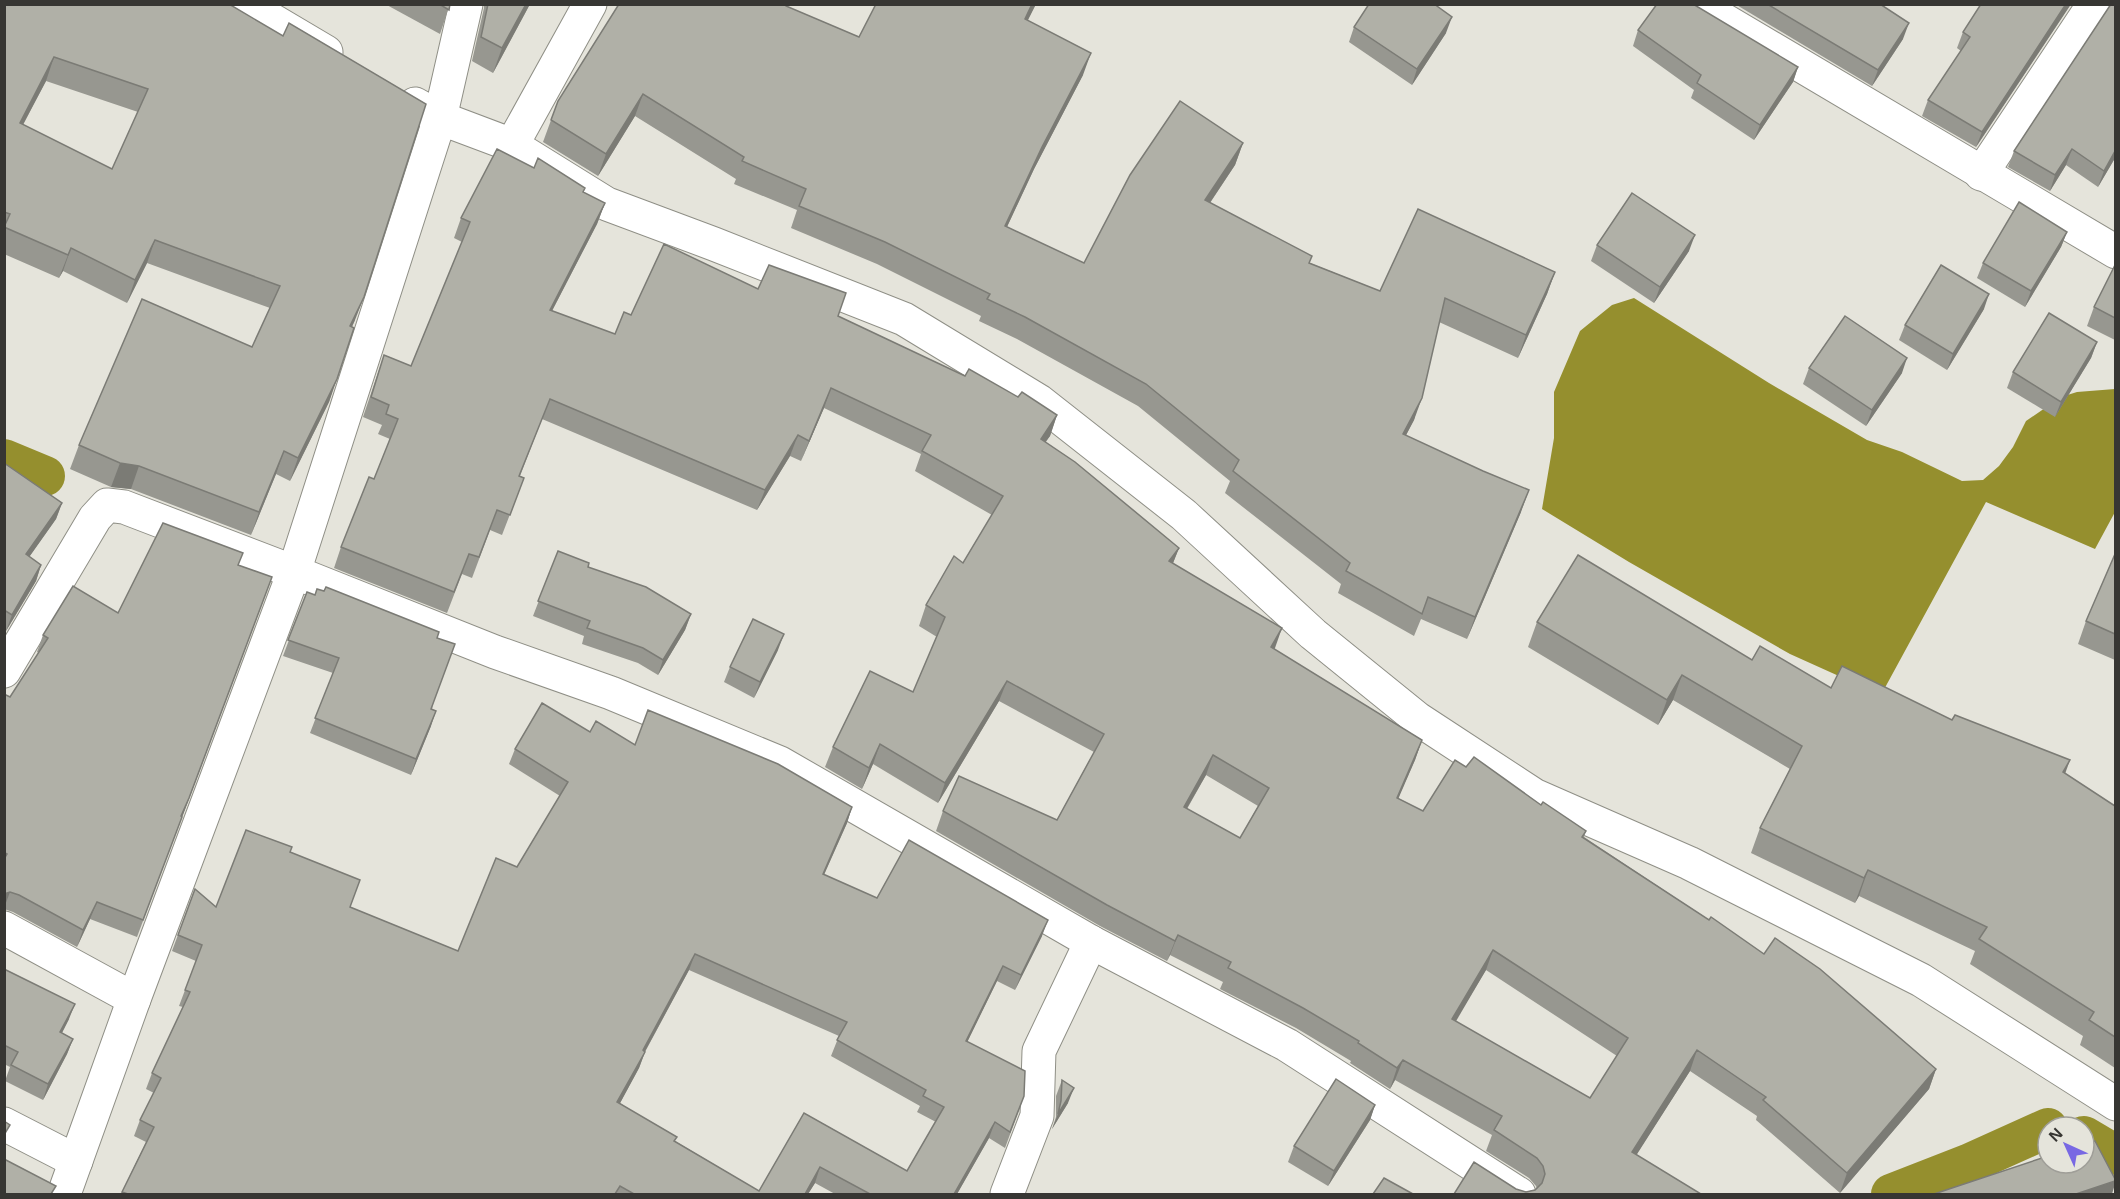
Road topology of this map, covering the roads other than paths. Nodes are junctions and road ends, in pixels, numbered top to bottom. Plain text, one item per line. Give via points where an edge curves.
1 (245, 4) edge
2 (466, 4) edge
3 (590, 4) edge
4 (1697, 4) edge
5 (2094, 4) edge
6 (348, 64) edge
7 (389, 88) edge
8 (440, 118) junction
9 (512, 145) junction
10 (1981, 174) junction
11 (2115, 252) edge
12 (294, 572) junction
13 (4, 671) edge
14 (4, 928) edge
15 (1091, 942) junction
16 (134, 999) junction
17 (2115, 1104) edge
18 (4, 1124) edge
19 (76, 1161) junction
20 (64, 1194) edge
21 (1007, 1194) edge
22 (1519, 1194) edge

1 - 6 street
2 - 8 street
3 - 9 street
4 - 10 street
5 - 10 street
7 - 8 street
8 - 9 street
8 - 12 street
9 - 17 street via 607,204 904,319 1039,401 1184,514 1313,634 1418,719 1533,795 1689,863 1921,980
10 - 11 street
12 - 13 street via 124,507 107,505 95,518
12 - 15 street via 495,652 611,693 780,763
12 - 16 street
14 - 16 street
15 - 21 street via 1039,1051 1037,1116
15 - 22 street via 1287,1045
16 - 19 street
18 - 19 street
19 - 20 street

